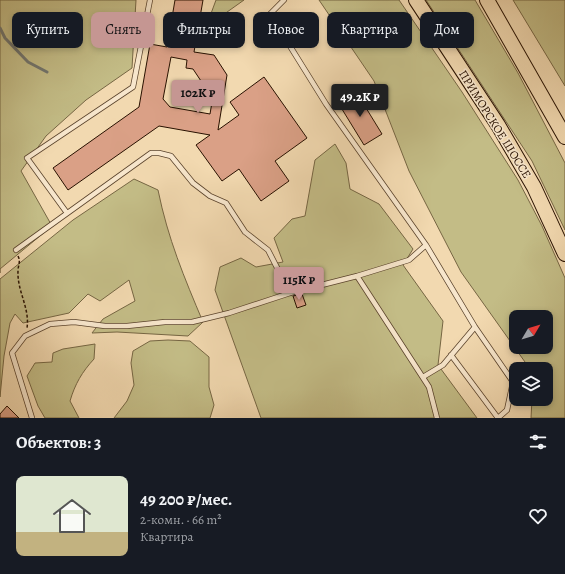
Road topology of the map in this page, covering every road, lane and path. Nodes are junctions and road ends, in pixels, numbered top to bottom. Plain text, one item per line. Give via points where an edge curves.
1 (150, 0) edge
2 (284, 0) edge
3 (416, 0) edge
4 (487, 0) edge
5 (565, 137) edge
6 (67, 213) junction
7 (426, 245) junction
8 (16, 250) joint
9 (565, 254) edge
10 (357, 276) junction
11 (290, 293) junction
12 (475, 327) junction
13 (25, 336) junction
14 (451, 355) junction
15 (423, 378) junction
16 (32, 418) edge
17 (437, 418) edge
18 (498, 418) edge

1 - 6 lane via 133,87 27,158
2 - 7 lane via 270,14 326,104
3 - 9 main road, ПРИМОРСКОЕ ШОССЕ via 498,124 534,187
4 - 5 main road
6 - 8 lane
6 - 11 lane via 151,153 171,156 193,183 210,196 226,203 245,232 268,250
7 - 10 lane via 409,260
7 - 12 lane
8 - 13 path via 20,261 18,272 27,313
10 - 11 lane
10 - 15 lane
11 - 13 lane via 192,322 127,326 74,322 50,324
12 - 14 lane
12 - 18 lane via 513,382 507,410
13 - 16 lane via 12,353
14 - 15 lane via 443,365
14 - 18 lane
15 - 17 lane via 429,387

